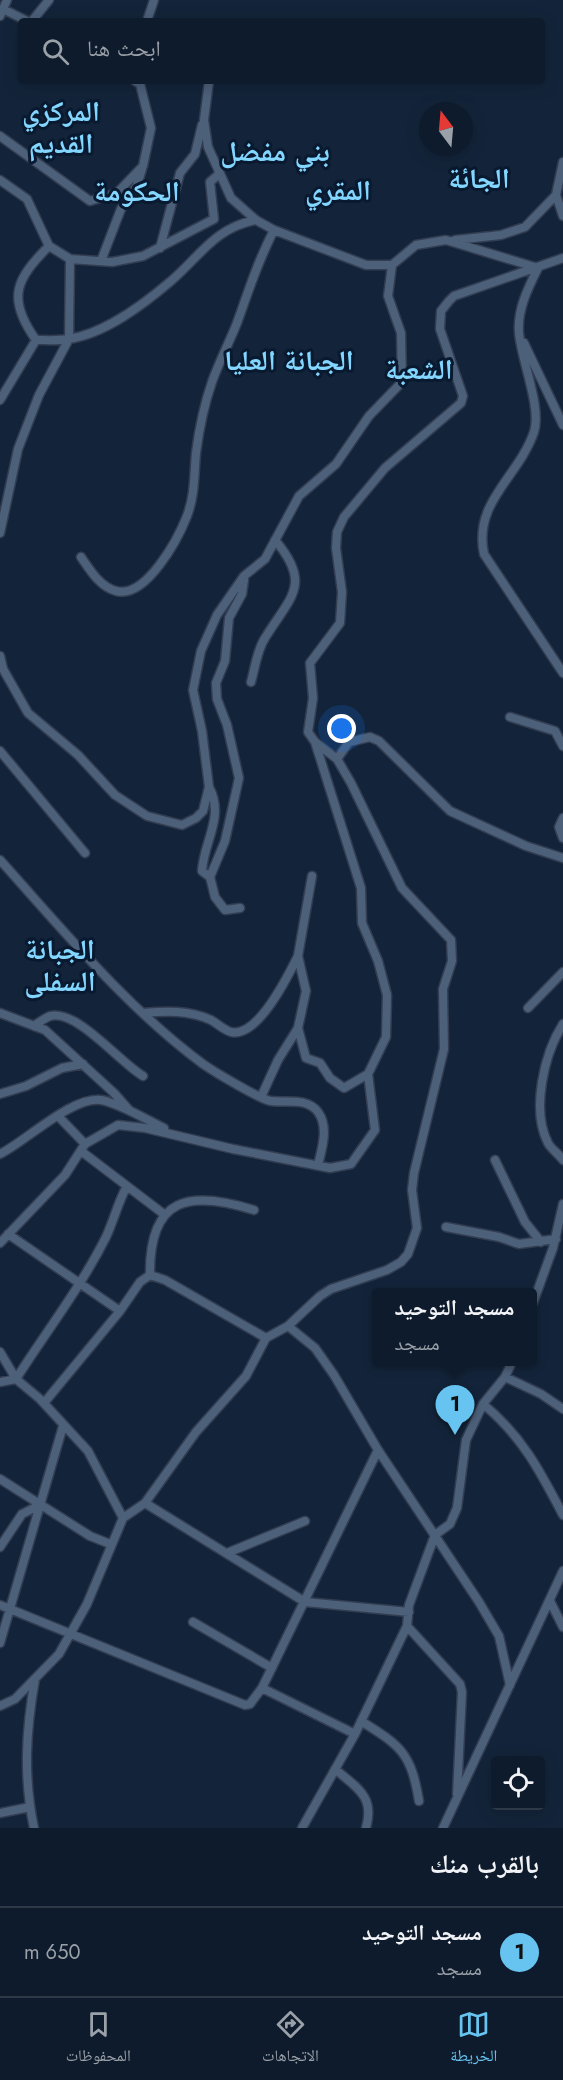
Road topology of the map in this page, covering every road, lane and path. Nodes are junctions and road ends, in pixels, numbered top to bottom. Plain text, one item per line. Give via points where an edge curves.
1 (7, 0) edge
2 (49, 0) edge
3 (154, 0) edge
4 (2, 13) edge
5 (18, 18) edge
6 (34, 18) edge
7 (148, 18) edge
8 (140, 84) edge
9 (209, 84) edge
10 (204, 120) junction
11 (0, 136) edge
12 (563, 162) edge
13 (143, 166) junction
14 (218, 174) junction
15 (0, 180) edge
16 (556, 195) junction
17 (563, 216) edge
18 (256, 220) junction
19 (274, 230) junction
20 (446, 240) junction
21 (50, 246) junction
22 (160, 248) junction
23 (563, 258) edge
24 (70, 260) junction
25 (101, 261) junction
26 (392, 265) junction
27 (538, 268) junction
28 (519, 332) junction
29 (69, 339) junction
30 (36, 340) junction
31 (0, 400) edge
32 (563, 425) edge
33 (0, 533) edge
34 (274, 540) junction
35 (81, 557) dead end
36 (244, 576) junction
37 (0, 656) edge
38 (563, 673) edge
39 (251, 682) dead end
40 (510, 717) dead end
41 (315, 742) junction
42 (563, 746) edge
43 (0, 751) edge
44 (337, 759) junction
45 (209, 787) junction
46 (563, 818) edge
47 (563, 838) edge
48 (84, 853) dead end
49 (563, 858) edge
50 (0, 860) edge
51 (312, 876) dead end
52 (210, 877) junction
53 (240, 908) dead end
54 (298, 956) junction
55 (563, 972) edge
56 (528, 1008) dead end
57 (0, 1013) edge
58 (143, 1013) junction
59 (563, 1024) edge
60 (34, 1026) junction
61 (298, 1028) junction
62 (83, 1064) junction
63 (368, 1074) junction
64 (143, 1076) dead end
65 (0, 1095) edge
66 (261, 1097) junction
67 (132, 1113) junction
68 (58, 1116) junction
69 (180, 1136) junction
70 (83, 1148) junction
71 (0, 1154) edge
72 (563, 1158) edge
73 (495, 1160) dead end
74 (318, 1165) junction
75 (127, 1186) junction
76 (563, 1204) edge
77 (254, 1210) dead end
78 (165, 1215) junction
79 (446, 1227) dead end
80 (8, 1234) junction
81 (559, 1234) edge
82 (541, 1242) junction
83 (0, 1243) edge
84 (150, 1275) junction
85 (78, 1283) junction
86 (537, 1292) edge
87 (120, 1311) junction
88 (288, 1326) junction
89 (266, 1338) junction
90 (0, 1352) edge
91 (510, 1366) edge
92 (505, 1377) junction
93 (16, 1378) junction
94 (0, 1383) edge
95 (44, 1403) junction
96 (483, 1404) junction
97 (563, 1410) edge
98 (63, 1426) junction
99 (378, 1450) junction
100 (0, 1479) edge
101 (145, 1503) junction
102 (40, 1505) junction
103 (563, 1515) edge
104 (123, 1518) junction
105 (305, 1521) dead end
106 (435, 1535) junction
107 (110, 1544) junction
108 (0, 1547) edge
109 (227, 1553) junction
110 (563, 1571) edge
111 (550, 1601) junction
112 (305, 1602) junction
113 (0, 1605) edge
114 (11, 1611) junction
115 (409, 1612) junction
116 (194, 1622) dead end
117 (407, 1626) junction
118 (563, 1627) edge
119 (71, 1632) junction
120 (0, 1643) edge
121 (272, 1668) junction
122 (35, 1678) junction
123 (510, 1685) junction
124 (262, 1688) junction
125 (0, 1706) edge
126 (362, 1721) junction
127 (356, 1734) junction
128 (335, 1769) junction
129 (457, 1798) junction
130 (419, 1801) dead end
131 (30, 1807) junction
132 (0, 1813) edge
133 (34, 1828) edge
134 (302, 1828) edge
135 (366, 1828) edge
136 (443, 1828) edge

1 - 4 street
2 - 6 street
3 - 7 street
4 - 5 street
8 - 13 street via 151,128
9 - 10 street
10 - 14 street
10 - 22 street via 195,154 180,173
11 - 13 street via 90,201 117,193
12 - 16 street
13 - 25 street
14 - 18 street via 231,198
14 - 22 street via 210,182 214,219
15 - 21 street via 27,199
16 - 17 street
16 - 20 street via 525,227 480,239
18 - 19 street
18 - 29 street via 224,230 136,308 103,327
19 - 26 street via 366,265
19 - 35 street via 255,268 212,382 200,430 195,483 187,516 173,544 154,574 131,590 117,592 99,582
20 - 26 street via 416,245
20 - 27 street
21 - 24 street
21 - 30 street via 20,279 18,301 22,321
22 - 25 street via 142,256
23 - 27 street
24 - 25 street
24 - 29 street
26 - 34 street via 388,296 401,333 402,382 369,416 336,464 299,496
27 - 28 street via 524,294
27 - 41 street via 454,296 441,311 440,329 462,403 385,468 344,517 337,532 336,548 343,611 340,623 310,663 313,698 309,732
28 - 32 street
28 - 38 street via 534,403 535,430 512,474 485,511 480,535 484,554
29 - 30 street
29 - 33 street via 39,395 18,449
30 - 31 street
34 - 36 street via 265,559
34 - 39 street via 290,558 294,592 264,639
36 - 45 street via 216,615 201,651 193,690
36 - 52 street via 242,594 229,618 225,661 216,683 239,778 225,841
37 - 45 street via 3,669 28,712 78,755 115,795 139,811 182,825 203,811
40 - 42 street via 555,731
41 - 44 street
41 - 63 street via 361,888 362,923 387,995 386,1037
43 - 48 street
44 - 49 street via 350,742 370,737 379,741 450,811 526,846
44 - 88 street via 402,888 451,940 452,961 443,989 444,1049 414,1173 417,1228 408,1254 387,1270 320,1296
45 - 52 street via 216,800 202,871
46 - 47 street via 559,827
50 - 58 street
51 - 54 street
52 - 53 street via 215,897 225,910
54 - 58 street via 279,995 257,1020 237,1032 185,1012
54 - 61 street via 306,991
55 - 56 street
57 - 60 street
58 - 66 street via 204,1065
59 - 72 street via 547,1062 541,1104 542,1127 549,1144
60 - 62 street via 45,1030
60 - 64 street via 50,1016 77,1022
61 - 63 street via 306,1058 320,1063 330,1078 344,1088
61 - 66 street
62 - 65 street via 62,1068
62 - 67 street
63 - 74 street via 375,1130 351,1164 330,1168
66 - 74 street via 269,1101 296,1101 318,1111 324,1139
67 - 68 street via 100,1100
67 - 69 street
68 - 70 street
68 - 71 street
69 - 70 street via 118,1125
69 - 74 street
70 - 75 street
70 - 80 street via 65,1175
73 - 82 street via 525,1222
75 - 78 street
75 - 85 street via 107,1236
76 - 81 street
77 - 78 street via 203,1199 188,1201
78 - 84 street via 149,1256
79 - 82 street via 519,1244
80 - 83 street
80 - 85 street
81 - 82 street
81 - 86 street
84 - 87 street via 140,1282
84 - 89 street
85 - 87 street
85 - 93 street
87 - 95 street
88 - 89 street
88 - 99 street via 315,1348
89 - 101 street via 246,1376 196,1432
90 - 93 street
91 - 92 street
92 - 96 street
92 - 97 street via 541,1394
93 - 94 street
93 - 95 street
95 - 98 street
96 - 103 street via 507,1423 527,1450
96 - 106 street via 466,1440 457,1508 450,1524
98 - 102 street
98 - 104 street via 88,1451
99 - 106 street
99 - 112 street
100 - 102 street
101 - 104 street
101 - 109 street
102 - 107 street
102 - 108 street via 22,1514
102 - 114 street
104 - 107 street
105 - 109 street
106 - 115 street
106 - 123 street via 499,1636
107 - 119 street via 87,1604
109 - 112 street
110 - 111 street
111 - 118 street
111 - 123 street
112 - 115 street
112 - 121 street
113 - 114 street
114 - 119 street
114 - 120 street
115 - 117 street
116 - 121 street
117 - 126 street
117 - 129 street via 460,1684
119 - 122 street via 59,1654
119 - 124 street via 245,1704 254,1702
121 - 124 street
122 - 125 street via 15,1699
122 - 131 street via 26,1728
123 - 129 street
124 - 127 street
126 - 127 street
126 - 130 street via 401,1749 415,1776
127 - 128 street
128 - 134 street
128 - 135 street via 367,1801 371,1812
129 - 136 street
131 - 132 street
131 - 133 street

